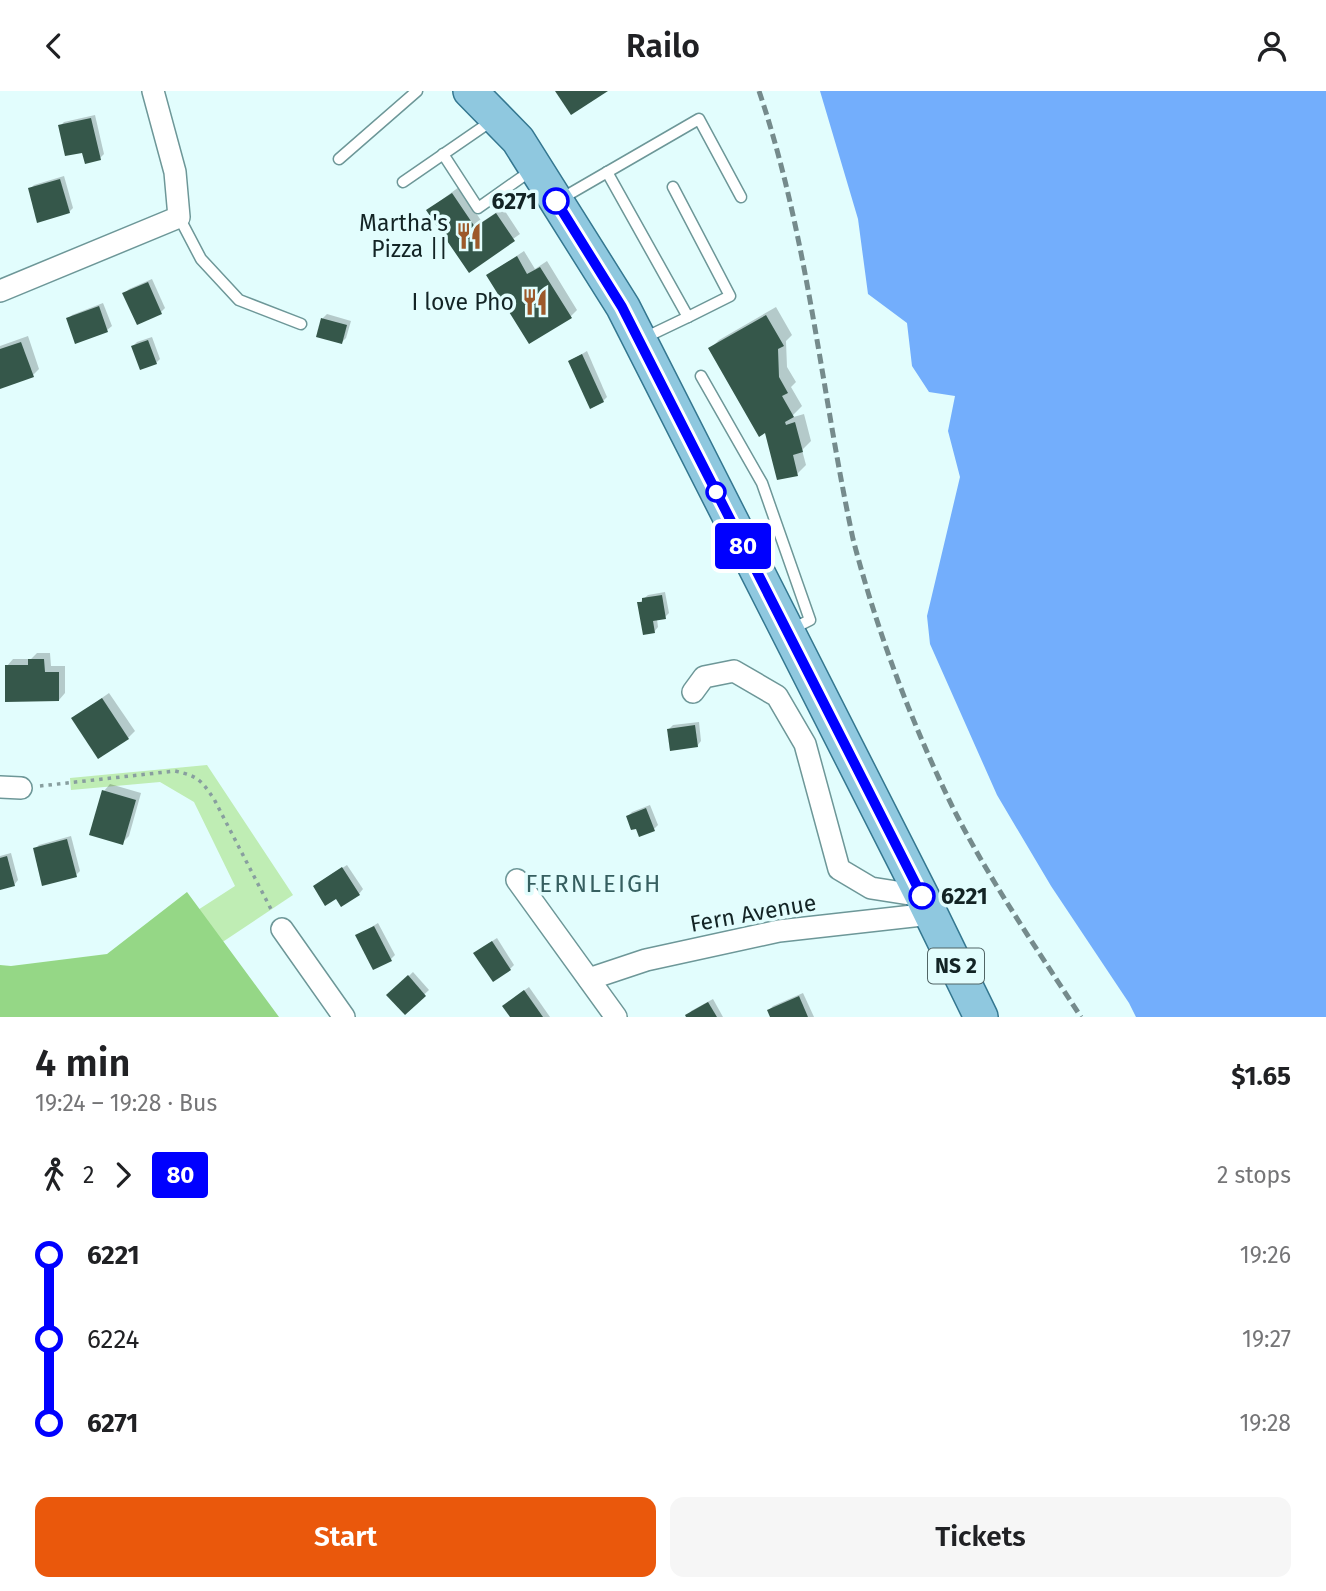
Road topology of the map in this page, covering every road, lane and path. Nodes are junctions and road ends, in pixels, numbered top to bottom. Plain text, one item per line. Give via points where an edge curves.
1 (153, 91) edge
2 (417, 91) edge
3 (470, 91) edge
4 (496, 118) junction
5 (443, 154) junction
6 (339, 159) dead end
7 (535, 168) junction
8 (607, 172) junction
9 (403, 181) dead end
10 (673, 187) dead end
11 (741, 197) dead end
12 (556, 201) junction
13 (179, 217) junction
14 (0, 291) edge
15 (688, 317) junction
16 (301, 324) dead end
17 (639, 340) junction
18 (701, 376) dead end
19 (788, 631) junction
20 (693, 692) dead end
21 (10, 788) edge
22 (517, 880) dead end
23 (927, 905) junction
24 (282, 929) joint
25 (589, 979) junction
26 (341, 1016) edge
27 (616, 1017) edge
28 (981, 1017) edge

1 - 13 street via 176,172
2 - 6 lane
3 - 4 main road, NS 2
4 - 5 lane
4 - 7 main road, NS 2 via 518,140
5 - 7 lane via 478,208
5 - 9 lane
7 - 12 main road, NS 2
8 - 11 lane via 699,119
8 - 12 lane
8 - 15 lane
10 - 15 lane via 730,296
12 - 17 main road, NS 2
13 - 14 street
13 - 16 lane via 201,260 239,300
15 - 17 lane
17 - 19 main road, NS 2
18 - 19 lane via 762,483 810,619
19 - 23 main road, NS 2
20 - 23 street via 704,677 734,671 777,696 805,744 839,869 871,888
21 - 24 path via 175,771 194,775 214,799
22 - 25 street
23 - 25 street, Fern Avenue via 646,960
23 - 28 main road, NS 2
24 - 26 street
25 - 27 street

